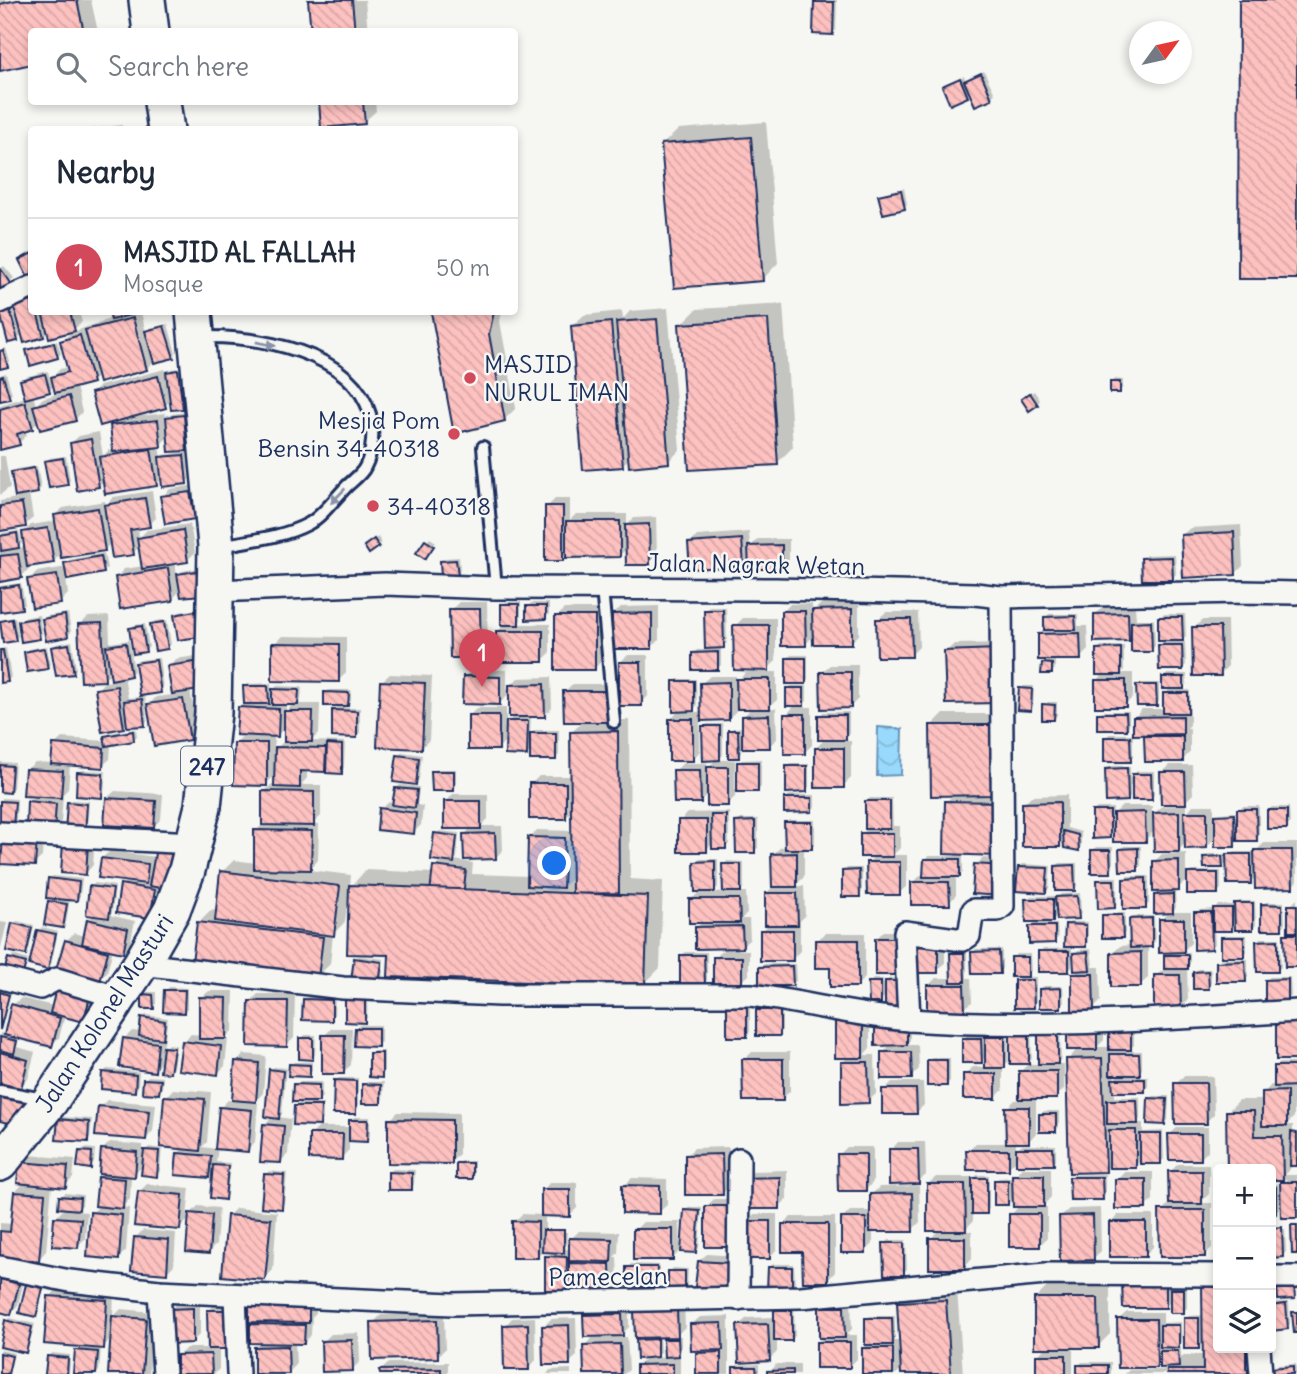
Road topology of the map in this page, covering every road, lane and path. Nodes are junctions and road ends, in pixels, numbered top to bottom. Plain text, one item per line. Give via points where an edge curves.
1 (147, 0) edge
2 (150, 28) edge
3 (162, 105) edge
4 (165, 126) edge
5 (28, 289) edge
6 (0, 302) edge
7 (196, 325) edge
8 (483, 447) dead end
9 (216, 546) junction
10 (496, 588) junction
11 (602, 588) junction
12 (215, 591) junction
13 (1297, 593) edge
14 (1001, 597) junction
15 (614, 722) dead end
16 (0, 833) edge
17 (193, 843) junction
18 (141, 964) junction
19 (2, 978) dead end
20 (117, 997) junction
21 (1297, 1010) edge
22 (909, 1020) junction
23 (0, 1091) edge
24 (50, 1101) junction
25 (739, 1159) dead end
26 (0, 1163) edge
27 (0, 1267) edge
28 (1213, 1275) edge
29 (1276, 1277) edge
30 (1297, 1277) edge
31 (159, 1292) junction
32 (235, 1295) junction
33 (738, 1299) junction
34 (1259, 1353) edge
35 (164, 1374) edge
36 (238, 1374) edge
37 (1261, 1374) edge

1 - 2 main road
3 - 4 main road
5 - 6 street
7 - 9 main road, Jalan Kolonel Masturi / 247
7 -> 9 lane via 320,359 358,389 372,423 365,467 312,522 284,534
8 - 10 lane
9 - 12 main road, Jalan Kolonel Masturi / 247
10 - 11 street, Jalan Nagrak Wetan
10 - 12 street, Jalan Nagrak Wetan via 385,584
11 - 14 street, Jalan Nagrak Wetan
11 - 15 lane
12 - 17 main road, Jalan Kolonel Masturi / 247 via 213,713 203,806
13 - 14 street, Jalan Nagrak Wetan
14 - 22 street via 1003,906 973,909 969,936 963,940 905,932
16 - 17 street
17 - 18 main road, Jalan Kolonel Masturi / 247 via 172,910
18 - 20 main road, Jalan Kolonel Masturi / 247
18 - 22 street via 343,988 499,995 751,995
19 - 20 street via 40,988 57,979
20 - 24 main road, Jalan Kolonel Masturi / 247
21 - 22 street via 1064,1022
23 - 24 lane
24 - 26 main road, Jalan Kolonel Masturi / 247
25 - 33 street
27 - 31 street, Pamecelan
28 - 33 street, Pamecelan via 1046,1274
29 - 30 street
31 - 32 street, Pamecelan
31 - 35 street
32 - 33 street, Pamecelan via 452,1304
32 - 36 street
34 - 37 street

